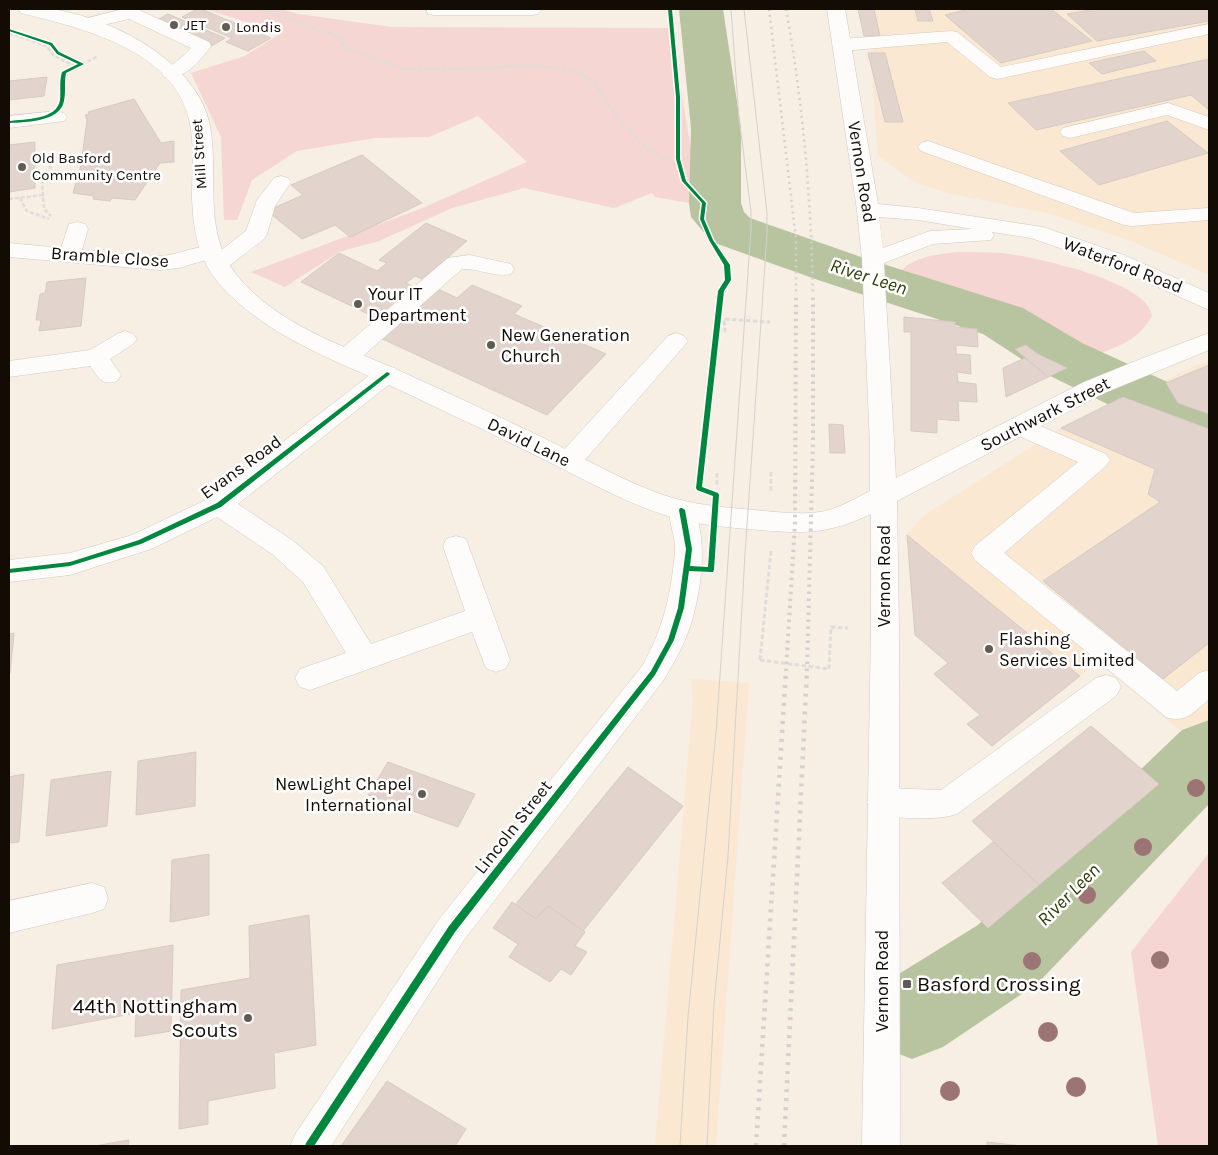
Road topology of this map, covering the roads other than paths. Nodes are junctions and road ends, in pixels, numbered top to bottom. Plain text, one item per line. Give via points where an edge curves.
1 (27, 9) edge
2 (836, 9) edge
3 (532, 10) dead end
4 (433, 14) edge
5 (86, 24) junction
6 (1209, 29) edge
7 (842, 46) junction
8 (171, 73) junction
9 (57, 117) dead end
10 (9, 122) edge
11 (1209, 124) edge
12 (1070, 132) dead end
13 (928, 147) dead end
14 (281, 182) dead end
15 (868, 210) junction
16 (1209, 214) edge
17 (78, 229) dead end
18 (1035, 232) junction
19 (9, 250) edge
20 (70, 255) junction
21 (213, 258) junction
22 (873, 259) junction
23 (503, 269) dead end
24 (1209, 303) edge
25 (125, 339) dead end
26 (676, 341) dead end
27 (1209, 341) edge
28 (348, 356) junction
29 (9, 369) edge
30 (387, 374) junction
31 (1019, 426) junction
32 (569, 461) junction
33 (884, 495) junction
34 (219, 505) junction
35 (682, 510) junction
36 (456, 546) dead end
37 (9, 571) edge
38 (480, 617) junction
39 (364, 657) junction
40 (496, 660) dead end
41 (310, 678) dead end
42 (1209, 682) edge
43 (1106, 687) dead end
44 (883, 802) junction
45 (92, 898) dead end
46 (9, 917) edge
47 (310, 1146) edge
48 (881, 1146) edge

1 - 5 main road, Mill Street
2 - 7 main road, Vernon Road
3 - 4 main road
5 - 8 main road, Mill Street via 131,42
5 - 8 main road via 131,13 202,46 190,60
6 - 7 main road via 997,73 951,36
7 - 15 main road, Vernon Road
8 - 21 main road, Mill Street via 186,91 197,114 202,150 203,204
9 - 10 main road
11 - 12 main road via 1168,109
13 - 16 main road via 1132,220
14 - 21 main road via 261,210 256,234
15 - 18 main road, Waterford Road via 918,214
15 - 22 main road, Vernon Road
17 - 20 main road
18 - 22 main road, Waterford Road via 930,238
18 - 24 main road, Waterford Road via 1116,260
19 - 20 main road, Bramble Close
20 - 21 main road, Bramble Close via 159,263
21 - 28 main road, David Lane via 245,299 306,338
22 - 33 main road, Vernon Road
23 - 28 main road via 470,262 456,263
25 - 29 main road via 102,366
26 - 32 main road
27 - 31 main road, Southwark Street via 1096,386
28 - 30 main road, David Lane
30 - 32 main road, David Lane
30 - 34 main road, Evans Road
31 - 33 main road, Southwark Street
31 - 42 main road via 1097,460 985,553 1177,708
32 - 35 main road, David Lane via 636,493
33 - 35 main road, David Lane via 840,516 812,523 714,516
33 - 44 main road, Vernon Road
34 - 37 main road, Evans Road via 140,542 70,564
34 - 39 main road via 282,547 313,574
35 - 47 main road, Lincoln Street via 689,549 681,608 671,640 653,673 452,929
36 - 38 main road
38 - 39 main road
38 - 40 main road
39 - 41 main road
43 - 44 main road via 946,804
44 - 48 main road, Vernon Road
45 - 46 main road

